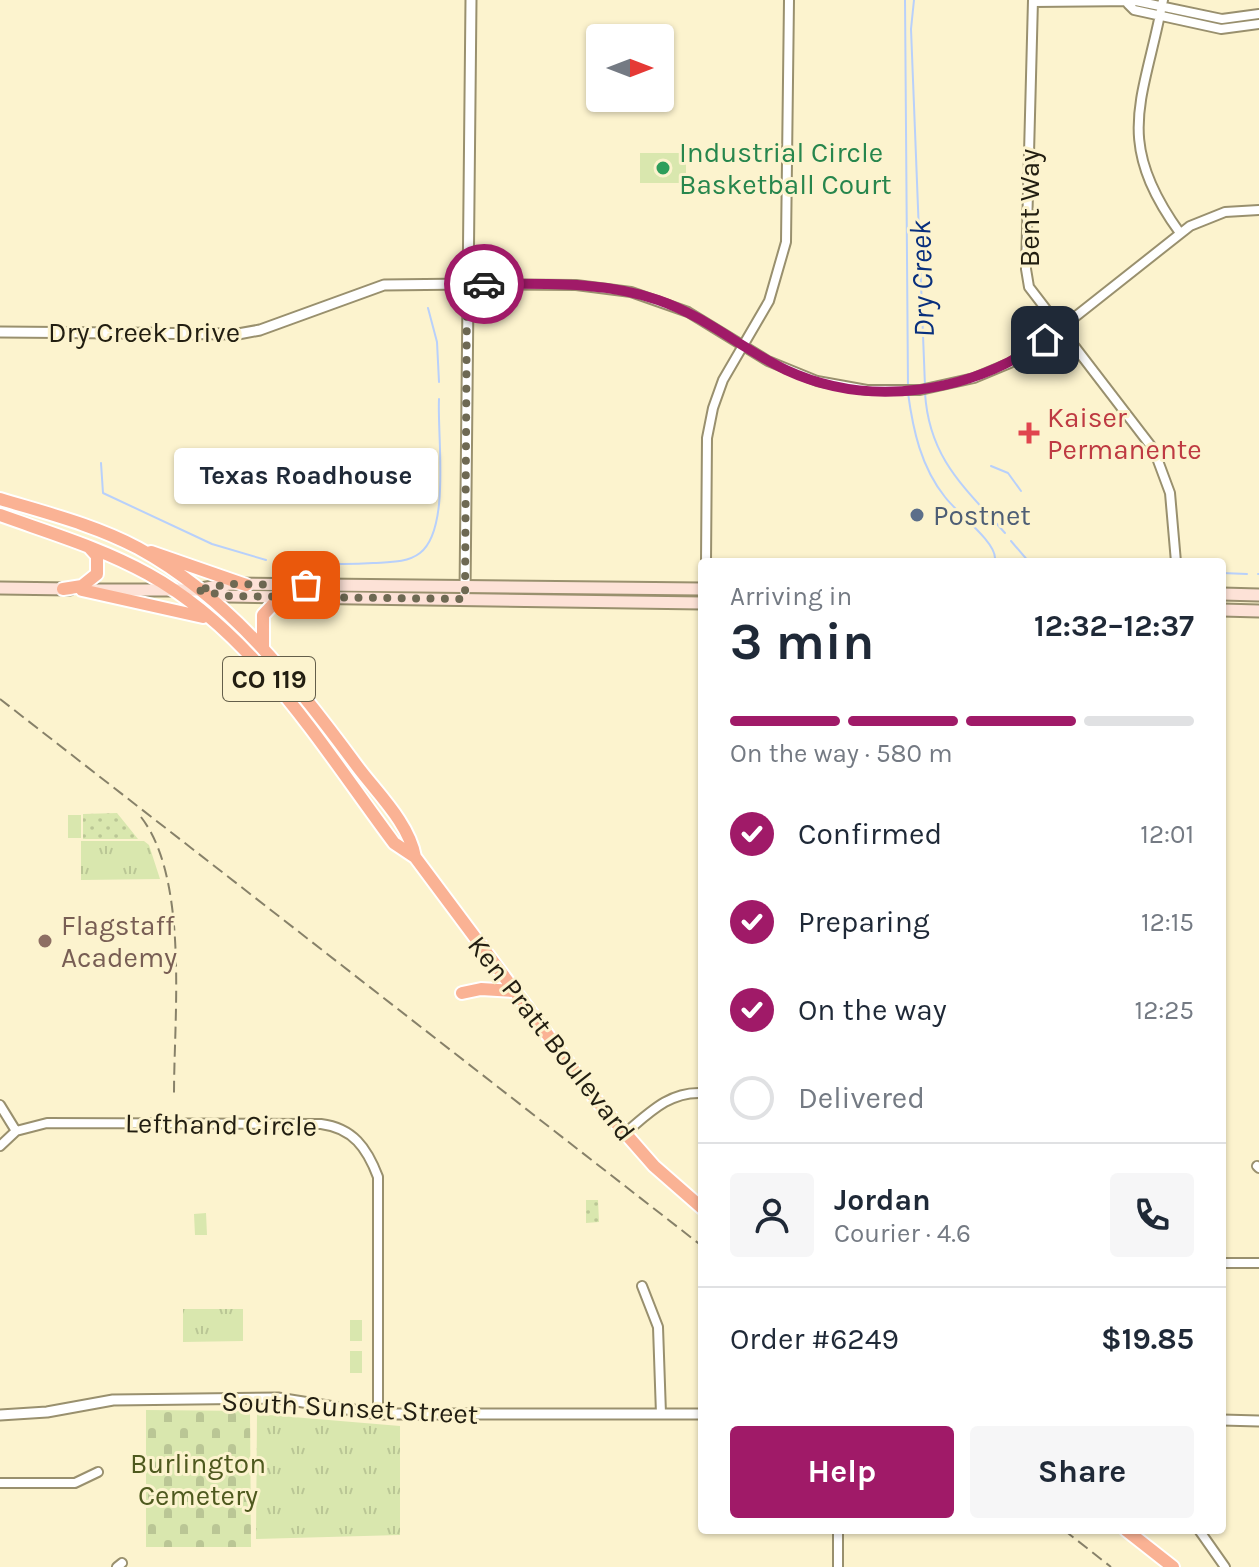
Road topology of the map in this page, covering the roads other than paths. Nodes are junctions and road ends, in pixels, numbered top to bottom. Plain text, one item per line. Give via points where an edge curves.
1 (471, 0) edge
2 (789, 0) edge
3 (1033, 1) edge
4 (1161, 8) edge
5 (1259, 14) edge
6 (1259, 24) edge
7 (1259, 210) edge
8 (1180, 233) junction
9 (467, 284) junction
10 (1061, 328) junction
11 (0, 332) edge
12 (744, 346) junction
13 (0, 499) edge
14 (0, 515) edge
15 (87, 545) junction
16 (138, 549) junction
17 (706, 558) edge
18 (1176, 558) edge
19 (246, 585) junction
20 (0, 588) edge
21 (63, 589) junction
22 (698, 589) edge
23 (82, 590) junction
24 (174, 590) junction
25 (196, 590) junction
26 (465, 593) junction
27 (1226, 594) edge
28 (1259, 595) edge
29 (280, 597) junction
30 (698, 603) edge
31 (1226, 610) edge
32 (1259, 611) edge
33 (221, 628) junction
34 (263, 647) junction
35 (415, 857) junction
36 (513, 991) junction
37 (462, 993) dead end
38 (698, 1093) edge
39 (0, 1105) edge
40 (16, 1131) junction
41 (624, 1134) junction
42 (0, 1146) edge
43 (698, 1204) edge
44 (1226, 1263) edge
45 (1259, 1263) edge
46 (642, 1286) dead end
47 (378, 1414) junction
48 (661, 1414) junction
49 (698, 1414) edge
50 (0, 1415) edge
51 (1226, 1420) edge
52 (1259, 1421) edge
53 (98, 1472) dead end
54 (0, 1483) edge
55 (838, 1534) edge
56 (1131, 1534) edge
57 (1202, 1534) edge
58 (838, 1567) edge
59 (1173, 1567) edge
60 (1225, 1567) edge

1 - 9 street
2 - 12 street via 787,234 774,290
3 - 4 street via 1136,1
3 - 10 street, Bent Way via 1026,269 1029,287
4 - 5 street via 1222,19
4 - 6 street via 1221,29
4 - 8 street via 1140,91 1137,135 1150,184
7 - 8 street, Dry Creek Drive via 1217,214
8 - 10 street, Dry Creek Drive
9 - 11 street, Dry Creek Drive via 384,285 238,334
9 - 12 street, Dry Creek Drive via 576,285 631,292 688,312
9 - 26 street
10 - 12 street, Dry Creek Drive via 1002,367 920,390 867,390 817,381
10 - 18 street, Bent Way via 1160,463 1172,507
12 - 17 street via 720,387 709,424
13 - 16 highway, CO 119
14 - 15 highway, CO 119
15 - 21 highway via 97,556 97,574 82,586
15 - 24 highway, CO 119
16 - 19 highway
16 - 25 highway, CO 119
19 - 25 main road
19 - 26 main road
20 - 21 main road
21 - 23 main road
22 - 26 main road
23 - 24 main road
23 - 33 highway via 186,611
24 - 25 main road
24 - 33 highway, Ken Pratt Boulevard / CO 119
25 - 29 main road
25 - 34 highway, Ken Pratt Boulevard / CO 119
26 - 29 main road
26 - 30 main road
27 - 28 main road
29 - 34 highway via 263,615
31 - 32 main road
33 - 35 highway, Ken Pratt Boulevard / CO 119 via 280,693 394,843
34 - 35 highway, Ken Pratt Boulevard / CO 119 via 407,833
35 - 36 highway, Ken Pratt Boulevard / CO 119
36 - 37 highway
36 - 41 highway, Ken Pratt Boulevard / CO 119
38 - 41 street via 664,1101
39 - 40 street
40 - 42 street
40 - 47 street, Lefthand Circle via 47,1123 303,1123 336,1127 355,1138 378,1177
41 - 43 highway, Ken Pratt Boulevard / CO 119
44 - 45 street
46 - 48 street via 658,1327
47 - 48 street, South Sunset Street
47 - 50 street, South Sunset Street via 278,1398 125,1399
48 - 49 street, South Sunset Street
51 - 52 street
53 - 54 street via 84,1482
55 - 58 street
56 - 59 highway
57 - 60 street

